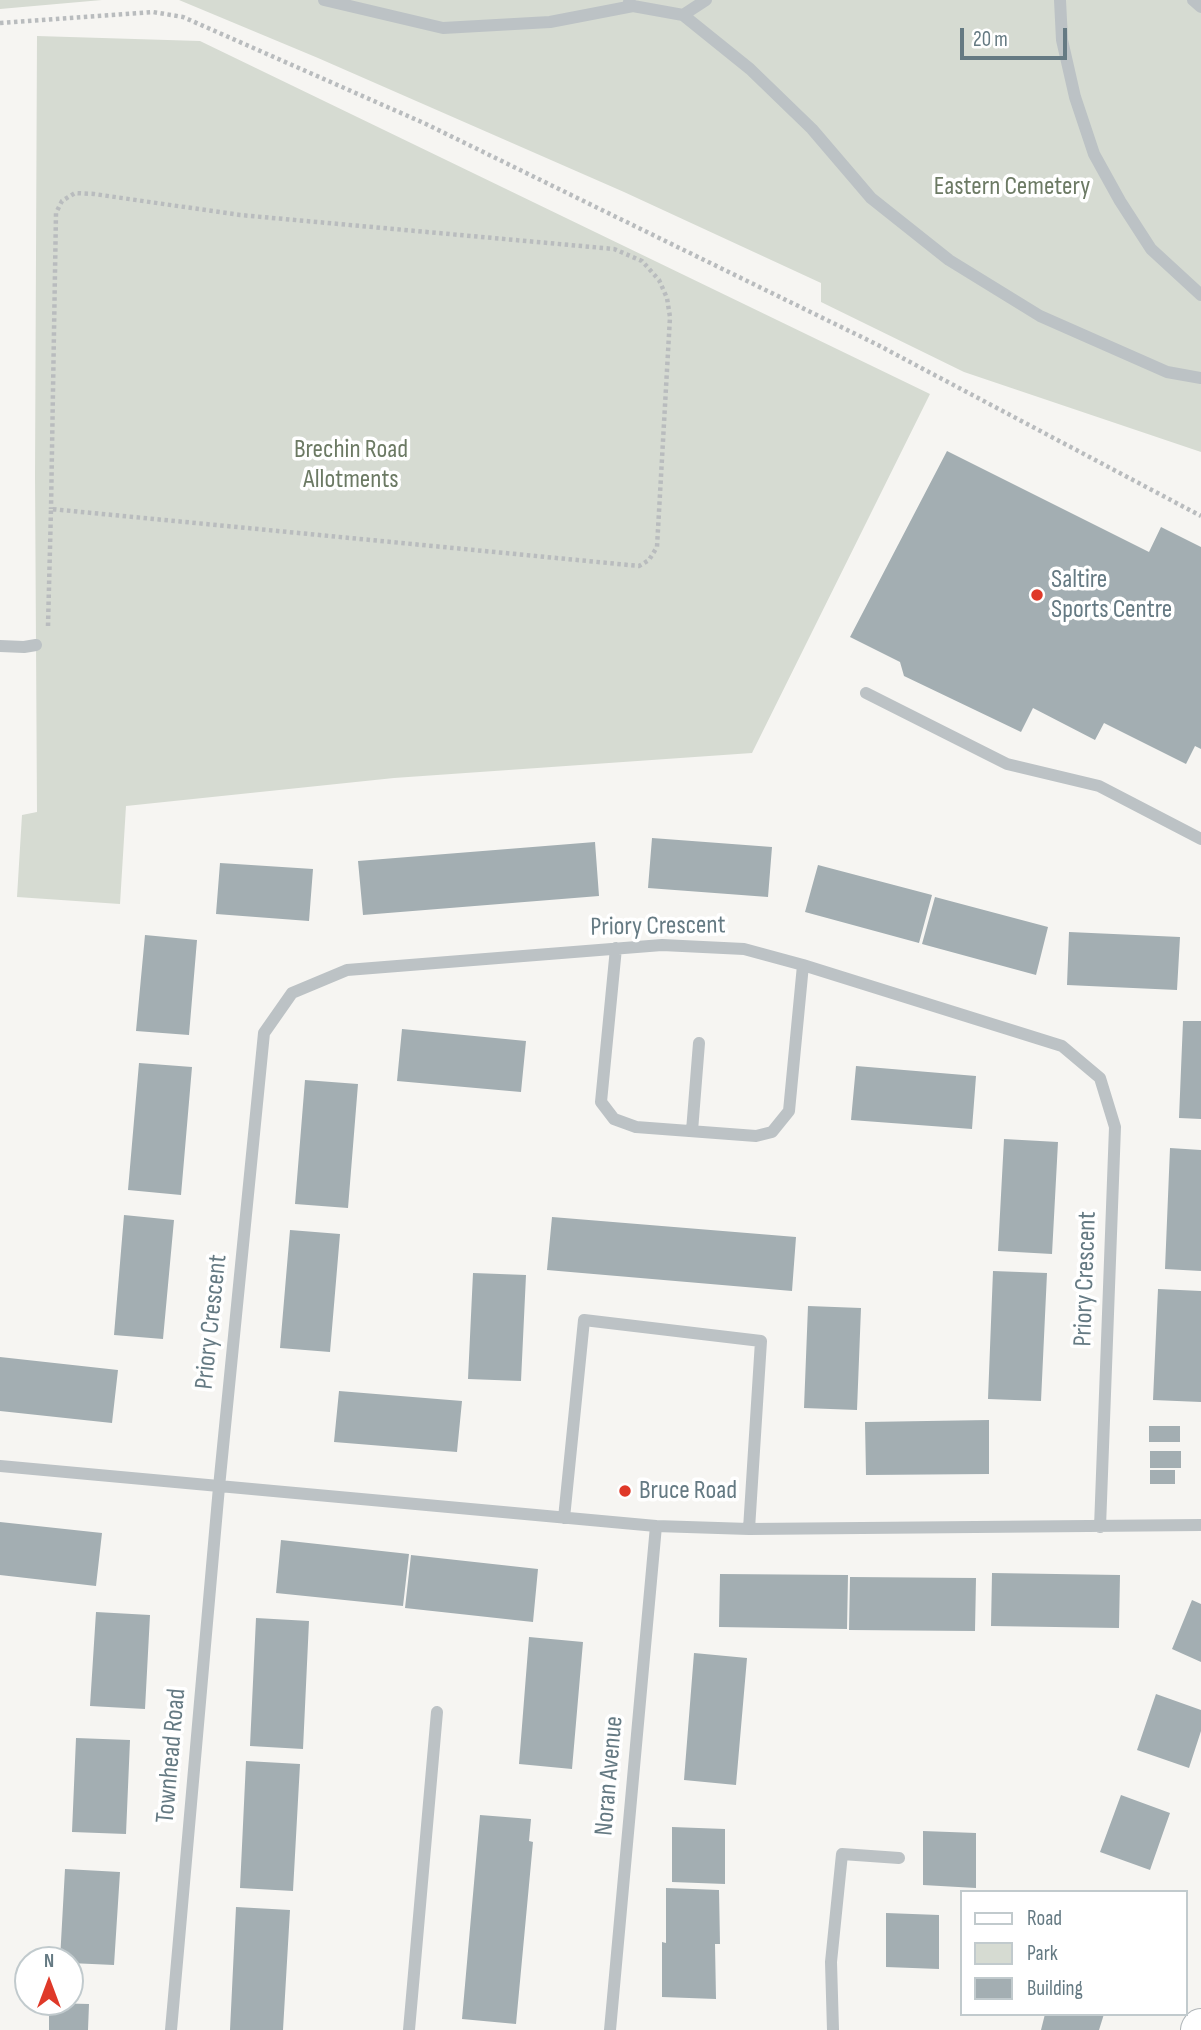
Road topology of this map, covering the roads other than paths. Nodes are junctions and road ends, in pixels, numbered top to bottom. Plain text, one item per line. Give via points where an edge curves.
1 (324, 0) edge
2 (706, 0) edge
3 (1060, 0) edge
4 (1193, 0) edge
5 (631, 3) edge
6 (1201, 7) edge
7 (683, 15) junction
8 (1201, 295) edge
9 (1201, 378) edge
10 (36, 645) road end
11 (0, 646) edge
12 (866, 693) dead end
13 (1201, 839) edge
14 (616, 948) junction
15 (803, 965) junction
16 (699, 1043) dead end
17 (692, 1131) junction
18 (0, 1466) edge
19 (219, 1487) junction
20 (564, 1518) junction
21 (1201, 1525) edge
22 (656, 1526) junction
23 (1100, 1527) junction
24 (749, 1529) junction
25 (438, 1712) dead end
26 (899, 1858) dead end
27 (171, 2030) edge
28 (409, 2030) edge
29 (610, 2030) edge
30 (833, 2030) edge

1 - 5 street via 443,28 550,22
2 - 7 street
3 - 8 street via 1062,40 1094,154 1151,249
4 - 6 street
5 - 7 street
7 - 9 street via 750,69 813,129 871,198 949,260 1041,316 1167,372
10 - 11 street
12 - 13 street via 1007,764 1099,786
14 - 15 street, Priory Crescent via 744,949
14 - 17 street via 601,1102 614,1119 636,1127
14 - 19 street, Priory Crescent via 347,971 292,993 264,1033
15 - 17 street via 789,1111 772,1132 756,1136
15 - 23 street, Priory Crescent via 1062,1046 1100,1078 1115,1127
16 - 17 street
18 - 19 street
19 - 20 street
19 - 27 street, Townhead Road
20 - 22 street
20 - 24 street via 583,1320 761,1341
21 - 23 street
22 - 24 street
22 - 29 street, Noran Avenue
23 - 24 street
25 - 28 street
26 - 30 street via 842,1854 831,1962

